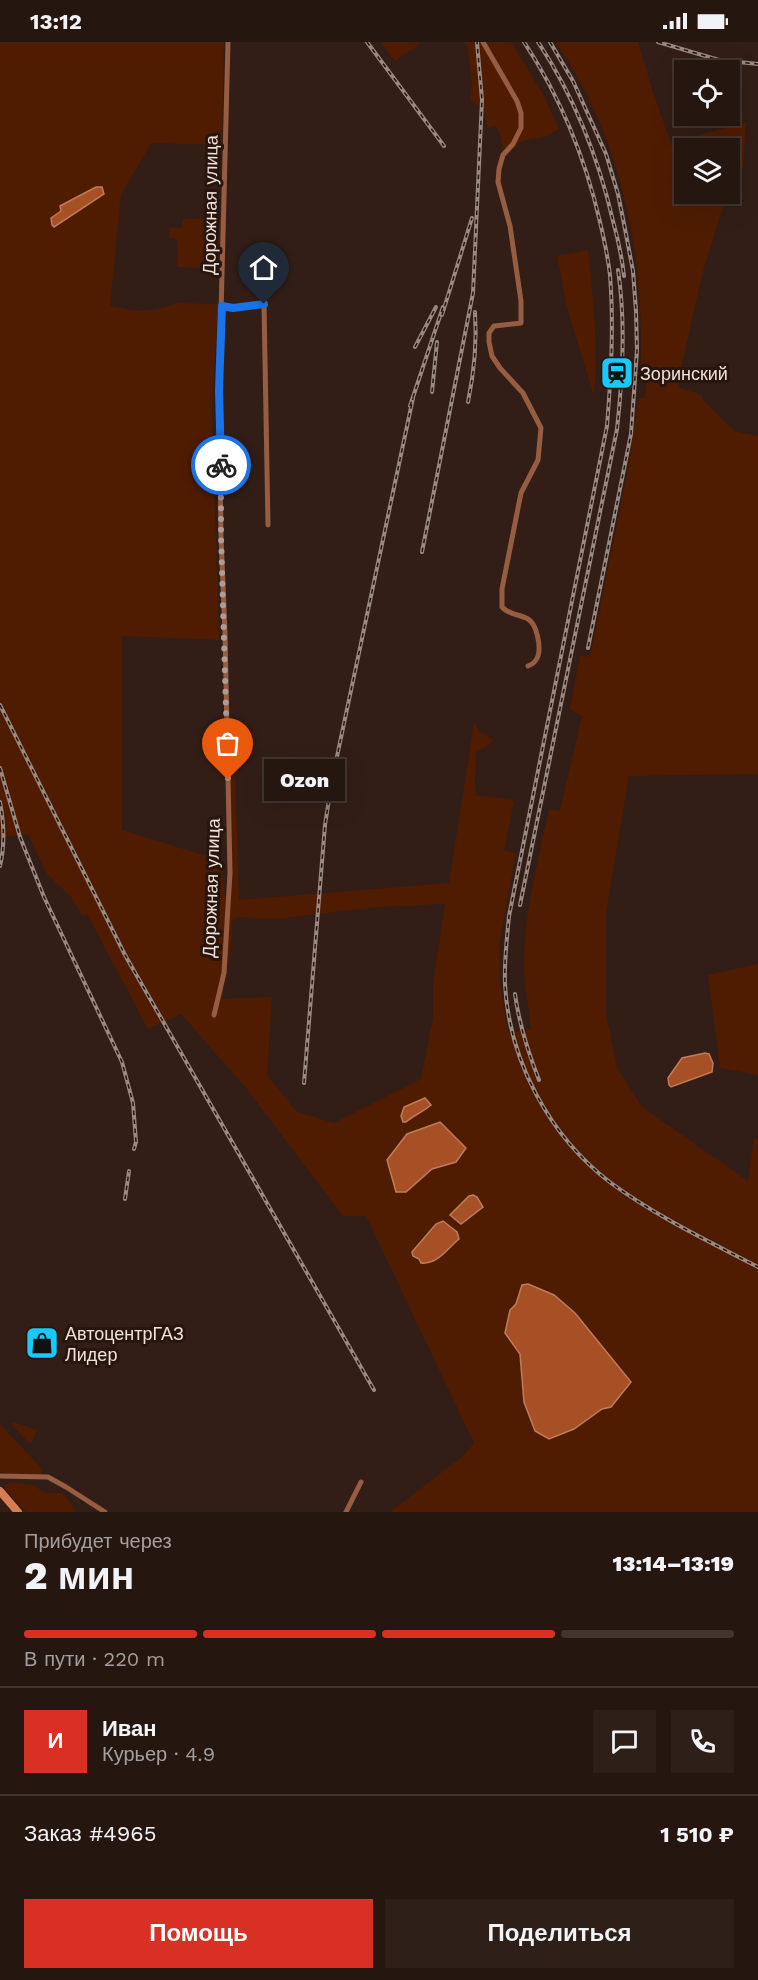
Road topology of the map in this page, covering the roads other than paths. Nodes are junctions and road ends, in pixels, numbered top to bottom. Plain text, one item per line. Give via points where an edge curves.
1 (228, 42) edge
2 (483, 42) edge
3 (222, 306) junction
4 (268, 525) dead end
5 (528, 666) dead end
6 (214, 1015) dead end
7 (0, 1476) edge
8 (361, 1482) dead end
9 (0, 1491) edge
10 (18, 1512) edge
11 (105, 1512) edge
12 (346, 1512) edge

1 - 3 street, Дорожная улица
2 - 5 street via 521,113 521,128 503,155 498,182 510,226 521,323 494,326 489,342 492,356 524,393 541,428 538,460 521,493 502,589 502,607 506,612 533,624 539,655
3 - 4 street via 264,304
3 - 6 street, Дорожная улица via 221,536 230,873 224,973
7 - 11 street via 48,1477
8 - 12 street
9 - 10 main road

